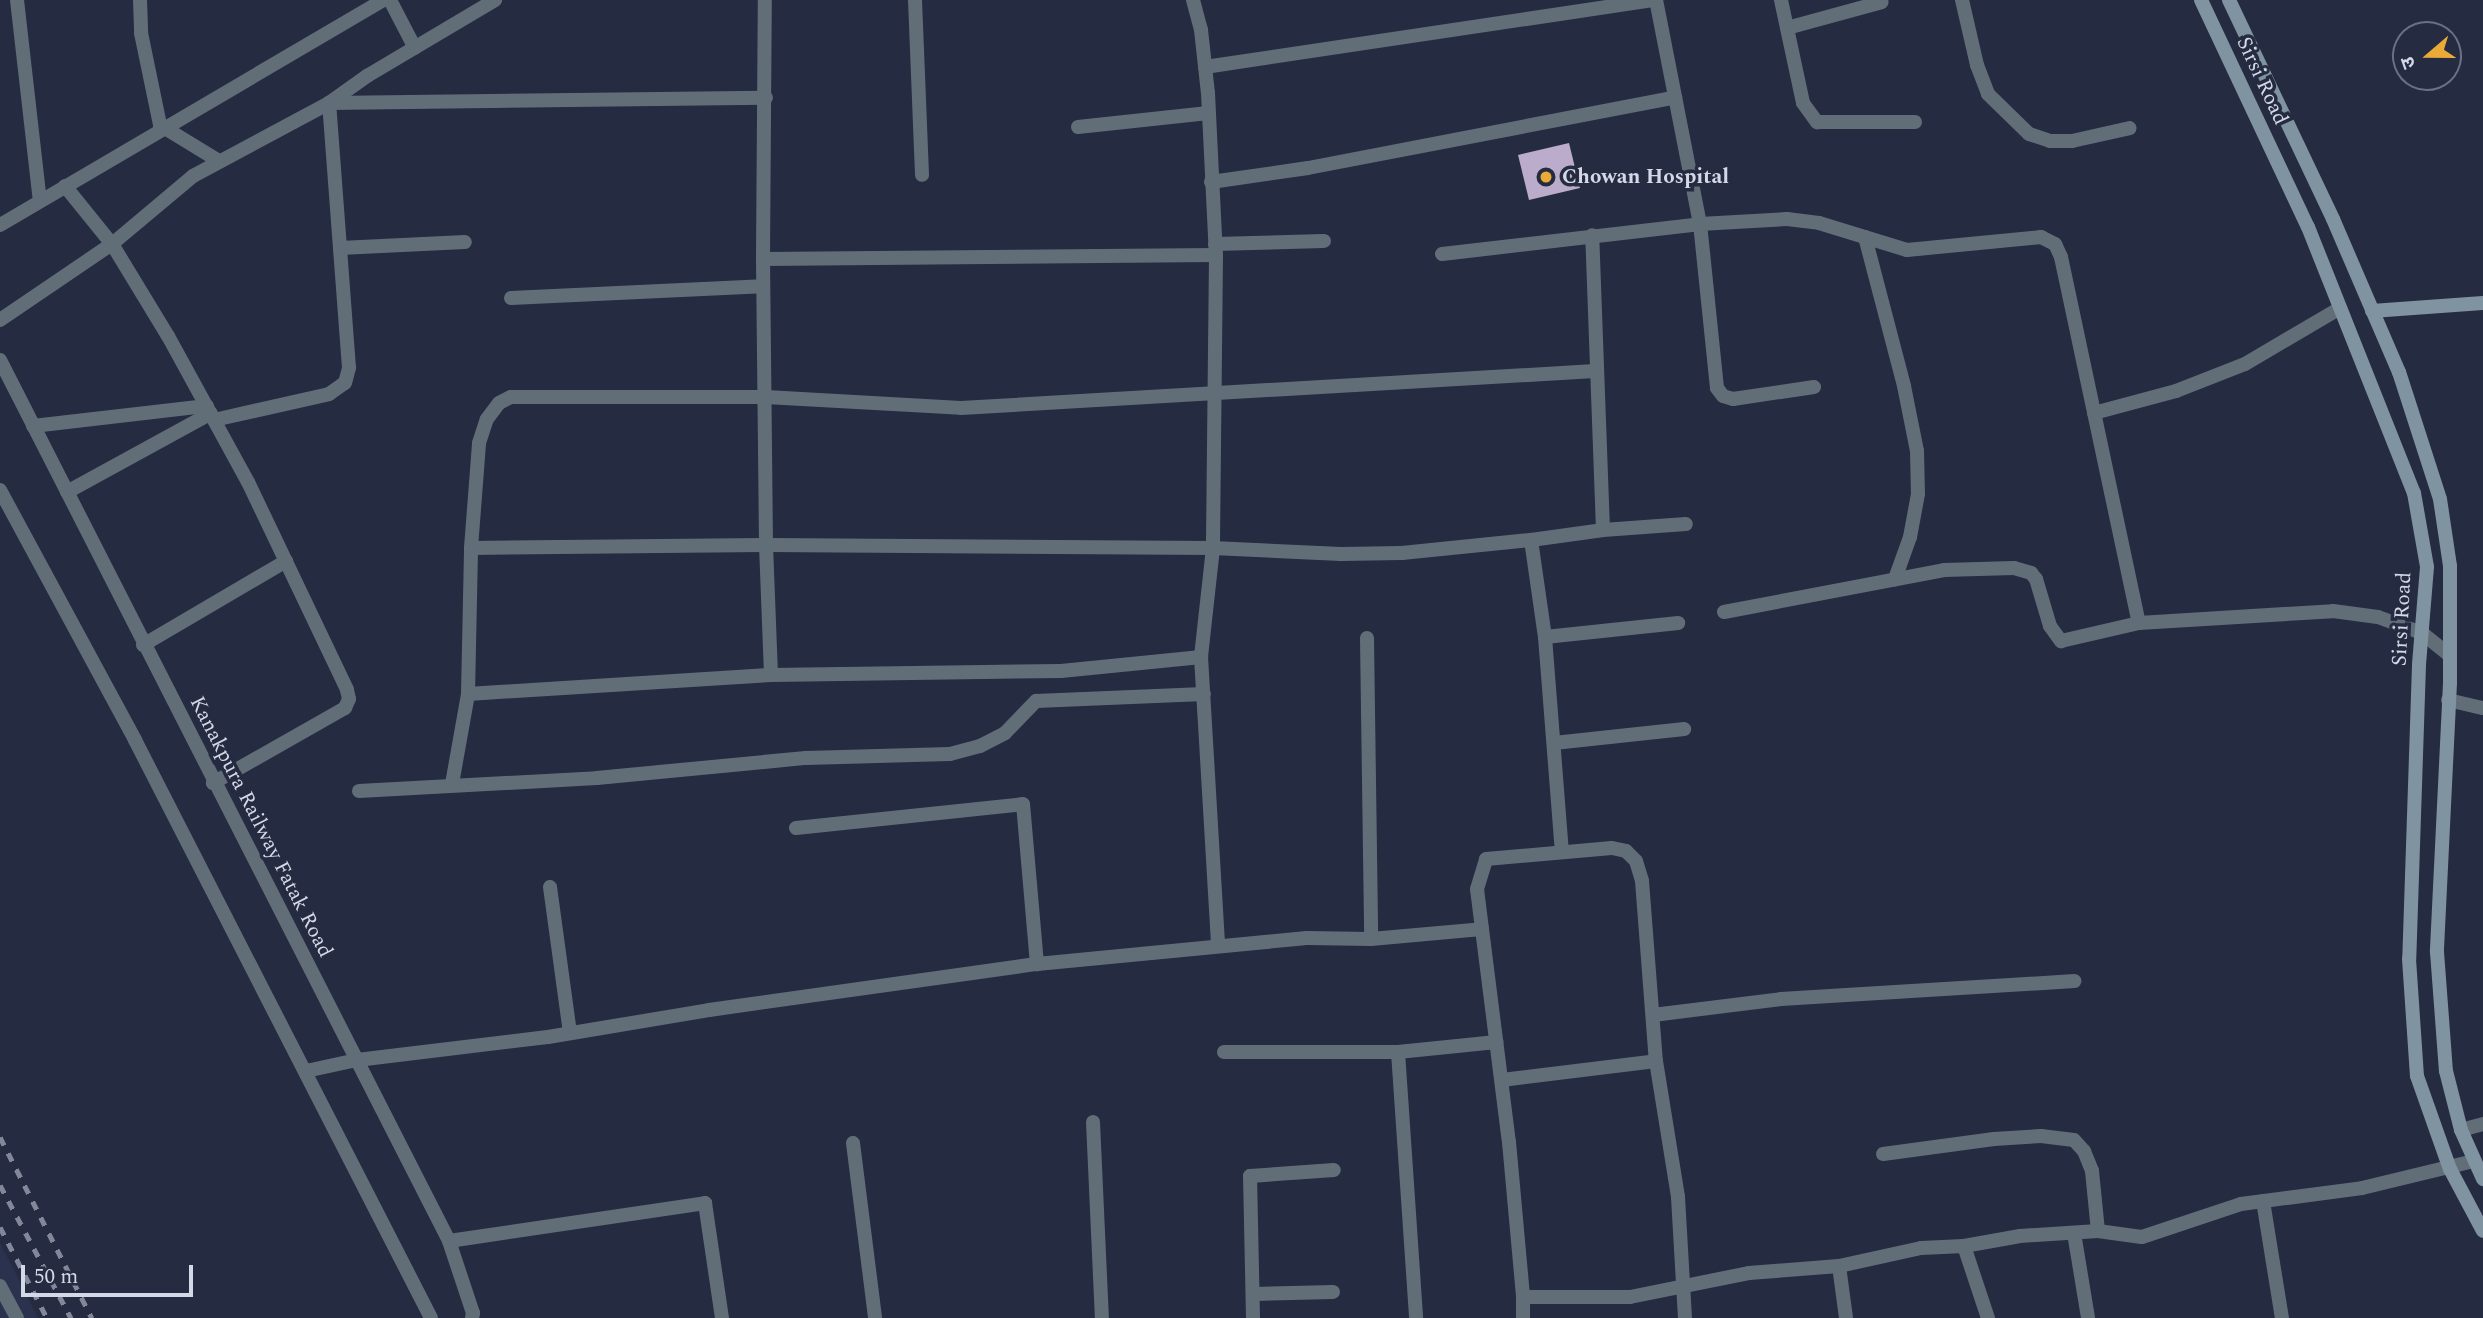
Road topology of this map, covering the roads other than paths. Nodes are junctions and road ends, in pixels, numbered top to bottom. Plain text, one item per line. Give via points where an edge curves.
1 (17, 0) edge
2 (140, 0) edge
3 (384, 0) edge
4 (390, 0) edge
5 (495, 0) edge
6 (765, 0) edge
7 (915, 0) edge
8 (1193, 0) edge
9 (1653, 0) edge
10 (1781, 0) edge
11 (1962, 0) edge
12 (2201, 0) edge
13 (2229, 0) edge
14 (1882, 2) dead end
15 (1787, 28) junction
16 (415, 48) junction
17 (1205, 67) junction
18 (1675, 97) junction
19 (766, 98) junction
20 (329, 103) junction
21 (1208, 113) junction
22 (1915, 122) dead end
23 (1077, 127) dead end
24 (2130, 128) dead end
25 (166, 129) junction
26 (219, 161) junction
27 (922, 176) dead end
28 (1211, 182) junction
29 (65, 186) junction
30 (40, 201) junction
31 (1700, 224) junction
32 (0, 225) edge
33 (1592, 235) junction
34 (1865, 237) junction
35 (1324, 241) dead end
36 (465, 242) dead end
37 (112, 244) junction
38 (340, 248) junction
39 (1215, 249) junction
40 (1442, 254) dead end
41 (763, 259) junction
42 (762, 286) junction
43 (511, 298) dead end
44 (2483, 303) edge
45 (2340, 308) junction
46 (2372, 311) junction
47 (0, 320) edge
48 (0, 360) edge
49 (1595, 371) junction
50 (1814, 387) dead end
51 (1214, 395) junction
52 (766, 397) junction
53 (211, 413) junction
54 (2094, 413) junction
55 (33, 426) junction
56 (0, 490) edge
57 (67, 492) junction
58 (1686, 524) dead end
59 (1603, 530) junction
60 (1531, 540) junction
61 (766, 545) junction
62 (471, 548) junction
63 (1213, 548) junction
64 (286, 561) junction
65 (1895, 579) junction
66 (1724, 612) dead end
67 (1678, 623) dead end
68 (2139, 623) junction
69 (2422, 633) junction
70 (1545, 637) junction
71 (1367, 638) dead end
72 (143, 645) junction
73 (2449, 655) junction
74 (1201, 657) junction
75 (771, 675) junction
76 (468, 694) junction
77 (1204, 694) junction
78 (2448, 700) junction
79 (2483, 708) edge
80 (1684, 729) dead end
81 (1554, 743) junction
82 (213, 783) junction
83 (452, 784) junction
84 (359, 791) dead end
85 (796, 828) dead end
86 (1562, 851) junction
87 (550, 887) dead end
88 (1482, 929) junction
89 (1371, 939) junction
90 (1218, 945) junction
91 (1037, 964) junction
92 (2074, 981) dead end
93 (1653, 1015) junction
94 (570, 1033) junction
95 (1496, 1042) junction
96 (1223, 1052) dead end
97 (1398, 1052) junction
98 (357, 1060) junction
99 (1656, 1061) junction
100 (306, 1071) junction
101 (1502, 1080) junction
102 (1093, 1122) dead end
103 (2483, 1124) edge
104 (2461, 1130) junction
105 (853, 1143) dead end
106 (1883, 1154) dead end
107 (2474, 1161) junction
108 (2450, 1169) junction
109 (1334, 1170) dead end
110 (2483, 1179) edge
111 (2263, 1201) junction
112 (2098, 1231) junction
113 (2483, 1231) edge
114 (2074, 1233) junction
115 (449, 1241) junction
116 (1964, 1246) junction
117 (1839, 1266) junction
118 (0, 1286) edge
119 (1683, 1288) junction
120 (1334, 1292) dead end
121 (1254, 1294) junction
122 (1522, 1297) junction
123 (17, 1318) edge
124 (431, 1318) edge
125 (472, 1318) edge
126 (722, 1318) edge
127 (875, 1318) edge
128 (1102, 1318) edge
129 (1254, 1318) edge
130 (1416, 1318) edge
131 (1523, 1318) edge
132 (1685, 1318) edge
133 (1846, 1318) edge
134 (1988, 1318) edge
135 (2088, 1318) edge
136 (2282, 1318) edge

1 - 30 street
2 - 25 street via 149,76 160,125
3 - 25 street
4 - 16 street
5 - 16 street
6 - 19 street
7 - 27 street
8 - 17 street
9 - 17 street
9 - 18 street
10 - 15 street
11 - 24 street via 1988,94 2029,134 2050,141 2072,141
12 - 45 main road, Sirsi Road via 2308,227
13 - 46 main road, Sirsi Road
14 - 15 street
15 - 22 street via 1803,103 1818,122
16 - 20 street
17 - 21 street
18 - 28 street via 1308,169
18 - 31 street
19 - 20 street
19 - 41 street
20 - 26 street
20 - 38 street
21 - 23 street
21 - 28 street
25 - 26 street
25 - 29 street
26 - 37 street via 193,176
28 - 39 street
29 - 30 street
29 - 37 street
30 - 32 street
31 - 33 street
31 - 34 street via 1787,219
31 - 50 street via 1717,388 1733,399
33 - 40 street
33 - 49 street
34 - 54 street via 1907,250 2041,237 2055,244
34 - 65 street via 1917,451 1918,494 1910,537
35 - 39 street
36 - 38 street
37 - 47 street
37 - 53 street
38 - 53 street via 349,368 345,383 329,394
39 - 41 street
39 - 51 street
41 - 42 street
42 - 43 street
42 - 52 street
44 - 46 main road
45 - 54 street via 2245,364 2176,391
45 - 69 main road, Sirsi Road via 2414,493 2427,567
46 - 73 main road, Sirsi Road via 2399,372 2440,499 2450,566
48 - 55 street, Kanakpura Railway Fatak Road
49 - 51 street
49 - 59 street
51 - 52 street via 961,408
51 - 63 street
52 - 61 street
52 - 62 street via 512,397 499,403 487,419 479,443
53 - 55 street
53 - 57 street
53 - 64 street
54 - 68 street
55 - 57 street, Kanakpura Railway Fatak Road
56 - 100 street
57 - 72 street, Kanakpura Railway Fatak Road
58 - 59 street
59 - 60 street
60 - 63 street via 1402,553
60 - 70 street
61 - 62 street
61 - 63 street
61 - 75 street
62 - 76 street
63 - 74 street
64 - 72 street
64 - 82 street via 349,699 345,708
65 - 66 street
65 - 68 street via 1944,570 2024,570 2036,579 2050,625 2062,641
67 - 70 street
68 - 69 street via 2333,611 2378,617
69 - 73 street
69 - 108 main road, Sirsi Road via 2409,959 2417,1076
70 - 81 street
71 - 89 street
72 - 82 street, Kanakpura Railway Fatak Road
73 - 78 main road, Sirsi Road
74 - 75 street via 1061,671
74 - 77 street
75 - 76 street
76 - 83 street
77 - 83 street via 1036,701 1005,733 950,754 806,758 597,778
77 - 90 street
78 - 79 street
78 - 104 main road, Sirsi Road via 2437,952 2446,1071
80 - 81 street
81 - 86 street
82 - 98 street, Kanakpura Railway Fatak Road
83 - 84 street
85 - 91 street via 1023,804
86 - 88 street via 1486,859 1477,889
86 - 93 street via 1612,848 1626,851 1636,861 1643,881
87 - 94 street
88 - 89 street
88 - 95 street
89 - 90 street via 1307,938
90 - 91 street
91 - 94 street
92 - 93 street via 1781,999
93 - 99 street
94 - 98 street
95 - 97 street
95 - 101 street
96 - 97 street
97 - 130 street
98 - 100 street
98 - 115 street, Kanakpura Railway Fatak Road
99 - 101 street
99 - 119 street via 1678,1197
100 - 124 street
101 - 122 street
102 - 128 street
103 - 104 street
104 - 107 main road, Sirsi Road
105 - 127 street
106 - 112 street via 1994,1139 2041,1136 2074,1140 2092,1171
107 - 108 street
107 - 110 main road, Sirsi Road
108 - 111 street via 2362,1188
108 - 113 main road, Sirsi Road
109 - 121 street via 1250,1176
111 - 112 street via 2142,1237
111 - 136 street
112 - 114 street
114 - 116 street
114 - 135 street
115 - 125 street, Kanakpura Railway Fatak Road
115 - 126 street via 705,1203
116 - 117 street via 1920,1248
116 - 134 street
117 - 119 street via 1749,1273
117 - 133 street
118 - 123 street
119 - 122 street via 1630,1297
119 - 132 street
120 - 121 street
121 - 129 street
122 - 131 street

